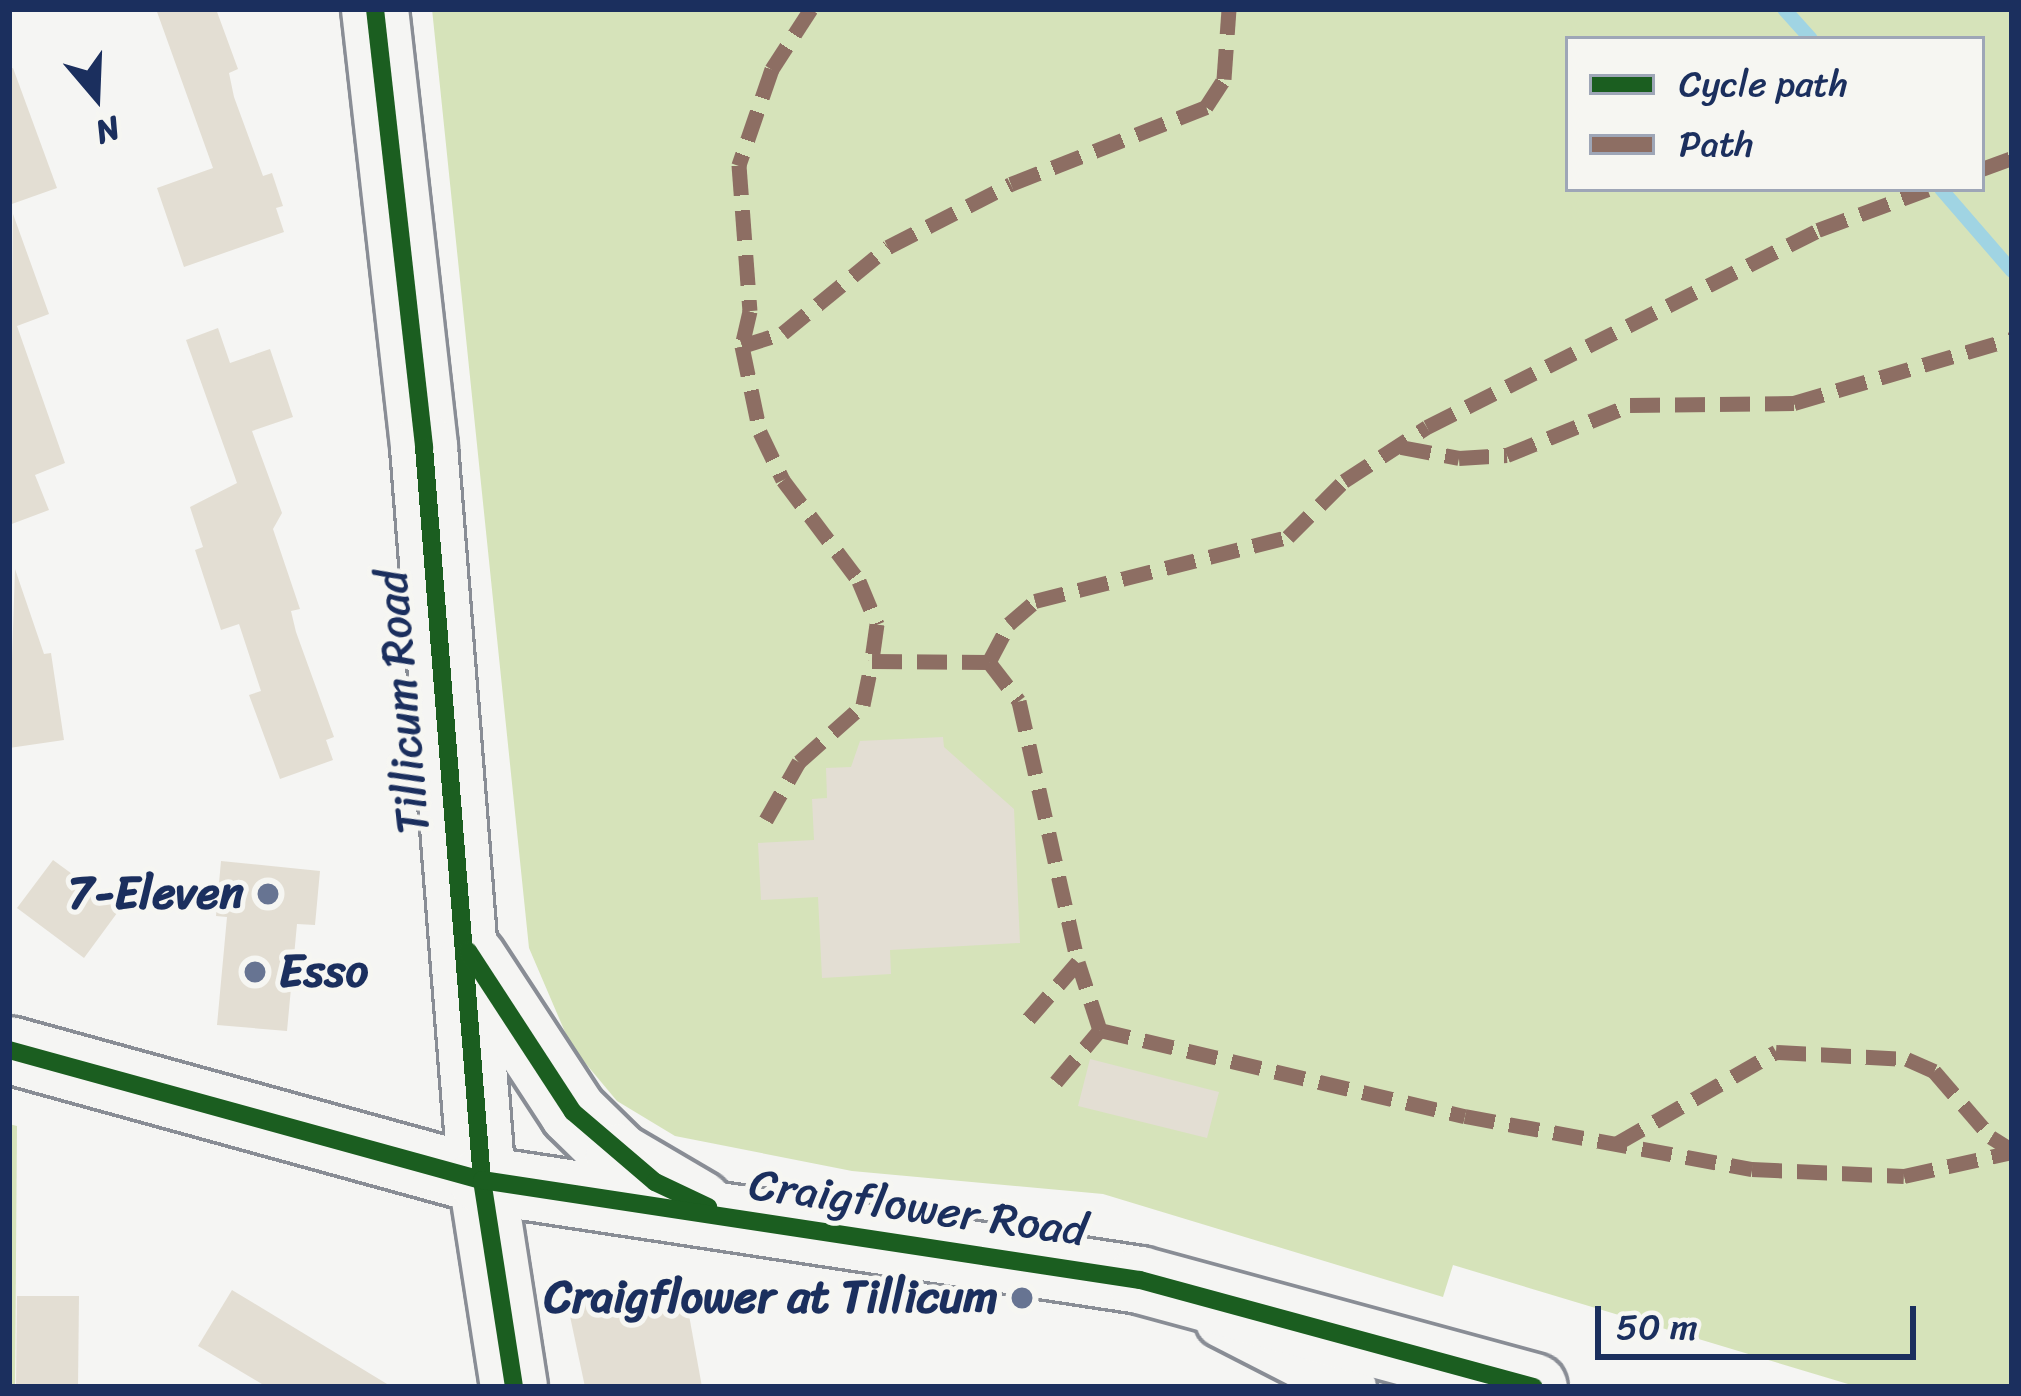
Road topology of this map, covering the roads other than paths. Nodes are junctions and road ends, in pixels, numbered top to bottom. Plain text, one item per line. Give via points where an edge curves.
1 (375, 9) edge
2 (466, 947) junction
3 (9, 1050) edge
4 (482, 1180) junction
5 (795, 1228) junction
6 (1140, 1280) junction
7 (514, 1387) edge
8 (1350, 1387) edge
9 (1534, 1387) edge

1 - 2 main road, Tillicum Road via 424,447
2 - 4 main road, Tillicum Road
2 - 5 main road via 542,1072 619,1157 702,1205
3 - 4 main road, Craigflower Road
4 - 5 main road, Craigflower Road
4 - 7 main road, Tillicum Road
5 - 6 main road, Craigflower Road
6 - 8 street, Craigflower Road
6 - 9 main road, Craigflower Road

